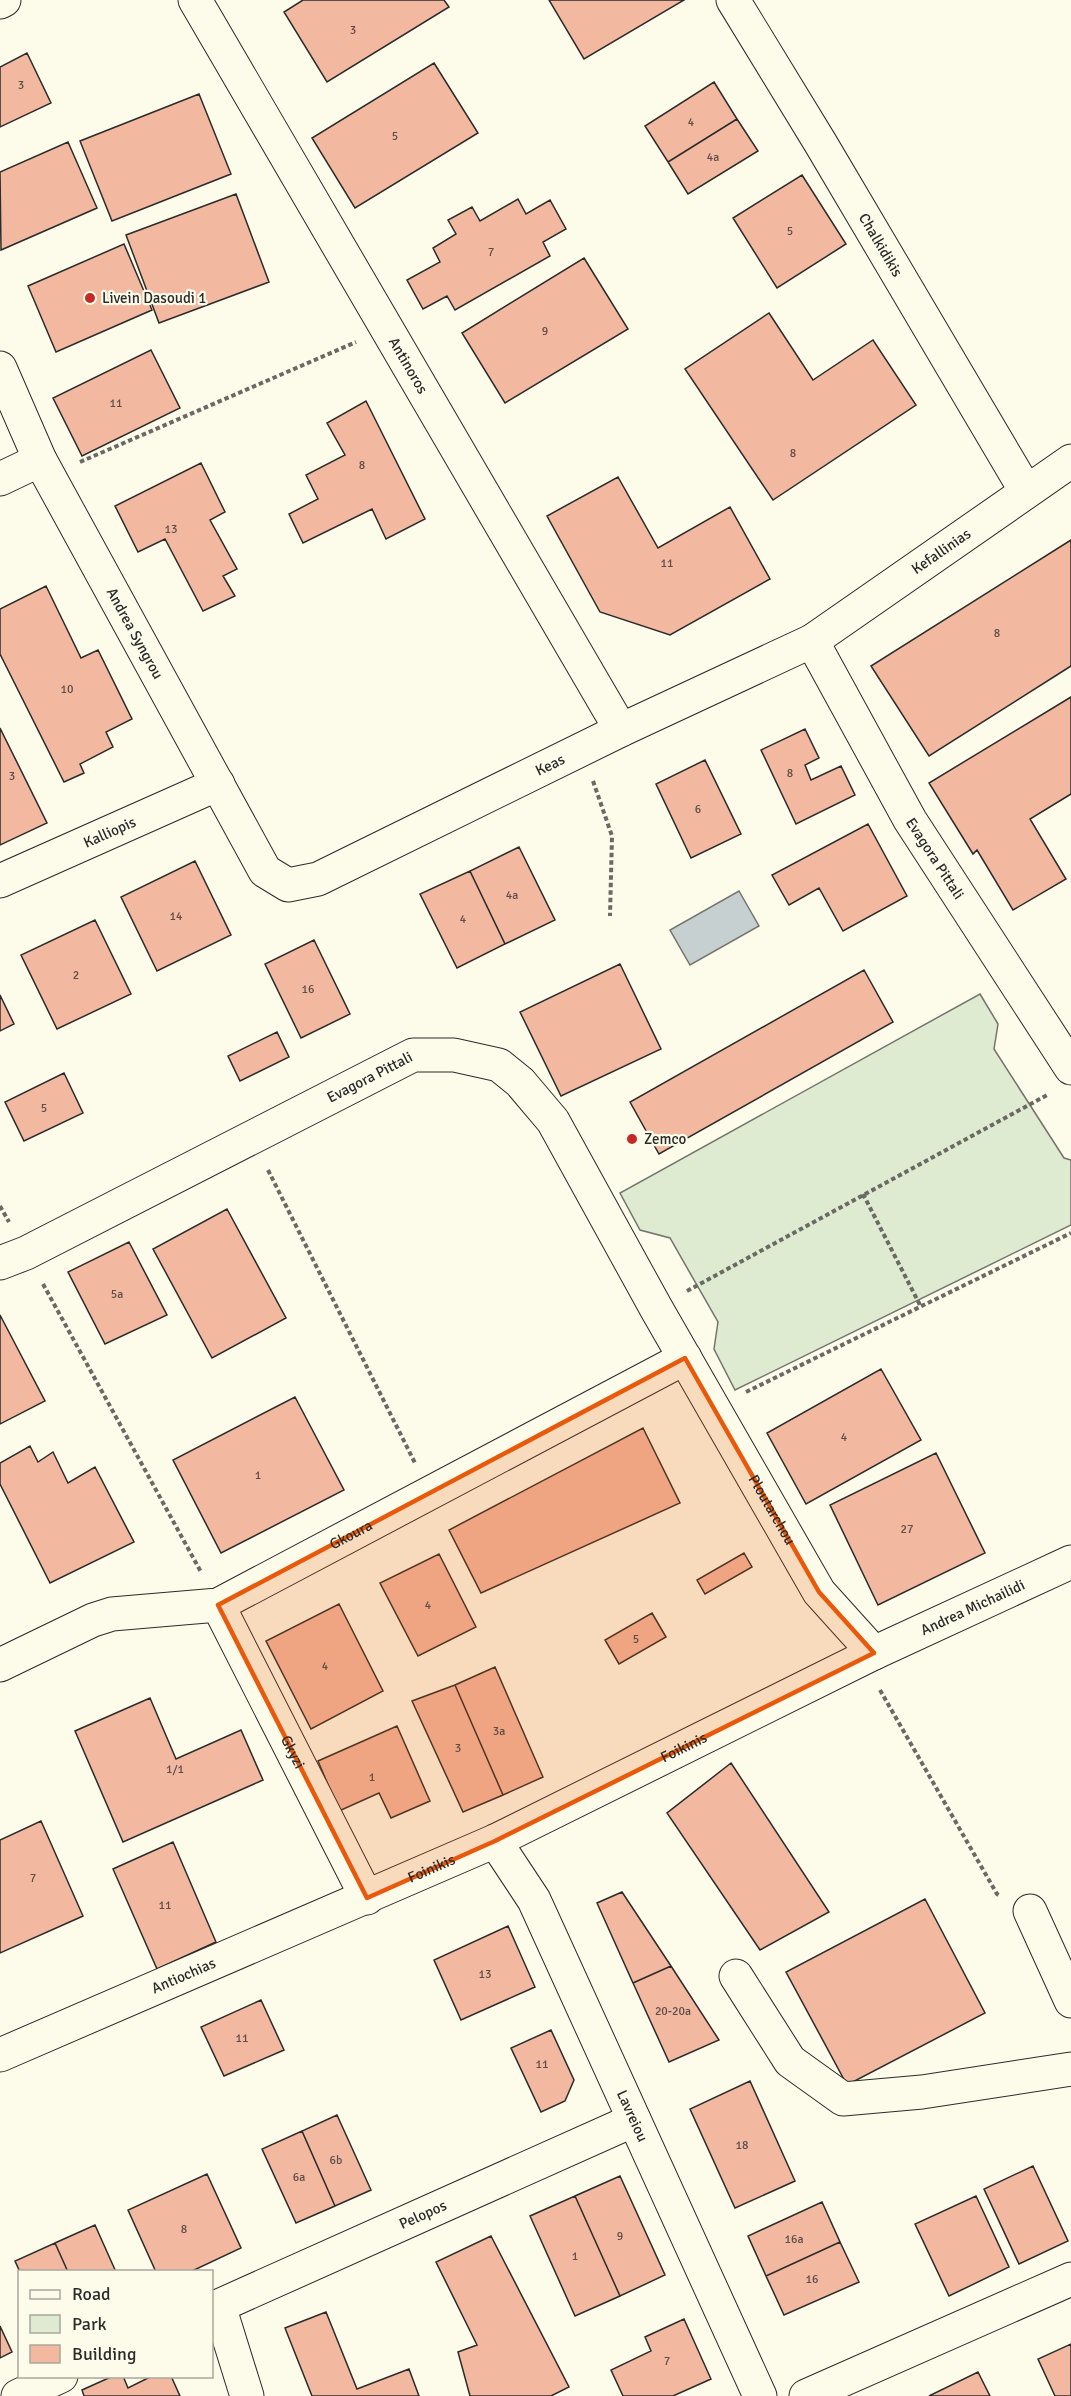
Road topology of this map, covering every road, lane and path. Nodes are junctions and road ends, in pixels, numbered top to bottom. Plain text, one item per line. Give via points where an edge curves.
1 (195, 0) edge
2 (733, 0) edge
3 (387, 329) junction
4 (0, 368) edge
5 (1071, 461) edge
6 (45, 468) junction
7 (0, 479) edge
8 (1026, 491) junction
9 (812, 641) junction
10 (621, 730) junction
11 (581, 750) junction
12 (218, 784) junction
13 (0, 881) edge
14 (288, 885) joint
15 (610, 916) dead end
16 (1071, 1068) edge
17 (1050, 1093) dead end
18 (251, 1137) junction
19 (863, 1194) junction
20 (0, 1206) edge
21 (1071, 1233) edge
22 (13, 1258) edge
23 (921, 1307) junction
24 (656, 1308) junction
25 (685, 1358) junction
26 (713, 1408) junction
27 (430, 1493) junction
28 (1071, 1562) edge
29 (218, 1605) junction
30 (874, 1653) junction
31 (0, 1665) edge
32 (495, 1841) junction
33 (367, 1898) junction
34 (1030, 1911) joint
35 (736, 1976) dead end
36 (1071, 2001) edge
37 (0, 2055) edge
38 (1071, 2068) edge
39 (634, 2120) junction
40 (1071, 2279) edge
41 (215, 2308) edge
42 (58, 2378) edge
43 (18, 2396) edge
44 (247, 2396) edge
45 (760, 2396) edge
46 (806, 2396) edge

1 - 3 street, Antinoros
2 - 8 street, Chalkidikis
3 - 6 path
3 - 10 street, Antinoros
4 - 6 street, Andrea Syngrou
5 - 8 street, Kefallinias
6 - 7 street
6 - 12 street, Andrea Syngrou
8 - 9 street, Kefallinias
9 - 10 street, Keas
9 - 16 street, Evagora Pittali via 910,820
10 - 11 street, Keas
11 - 14 street, Keas via 318,879
11 - 15 path via 612,836
12 - 13 street, Kalliopis
12 - 14 street, Andrea Syngrou via 264,871
17 - 19 path
18 - 22 street, Evagora Pittali
18 - 24 street, Evagora Pittali via 413,1055 454,1055 499,1065 520,1082 553,1120
18 - 27 path
19 - 23 path
19 - 24 path
20 - 22 path
21 - 23 path
22 - 29 path
23 - 26 path
24 - 25 street, Evagora Pittali
25 - 26 street, Ploutarchou
25 - 27 street, Gkoura
26 - 30 street, Ploutarchou via 819,1592
27 - 29 street, Gkoura
28 - 30 street, Andrea Michailidi
29 - 31 street, Gkoura via 112,1614
29 - 33 street, Gkyzi
30 - 32 street, Foikinis
30 - 34 path via 872,1676 997,1894
32 - 33 street, Foinikis
32 - 39 street, Lavreiou via 534,1900
33 - 37 street, Antiochias
34 - 36 street
35 - 38 street via 790,2061 843,2099 922,2092
39 - 41 street, Pelopos
39 - 45 street, Lavreiou
40 - 46 street
41 - 44 street
42 - 43 street

